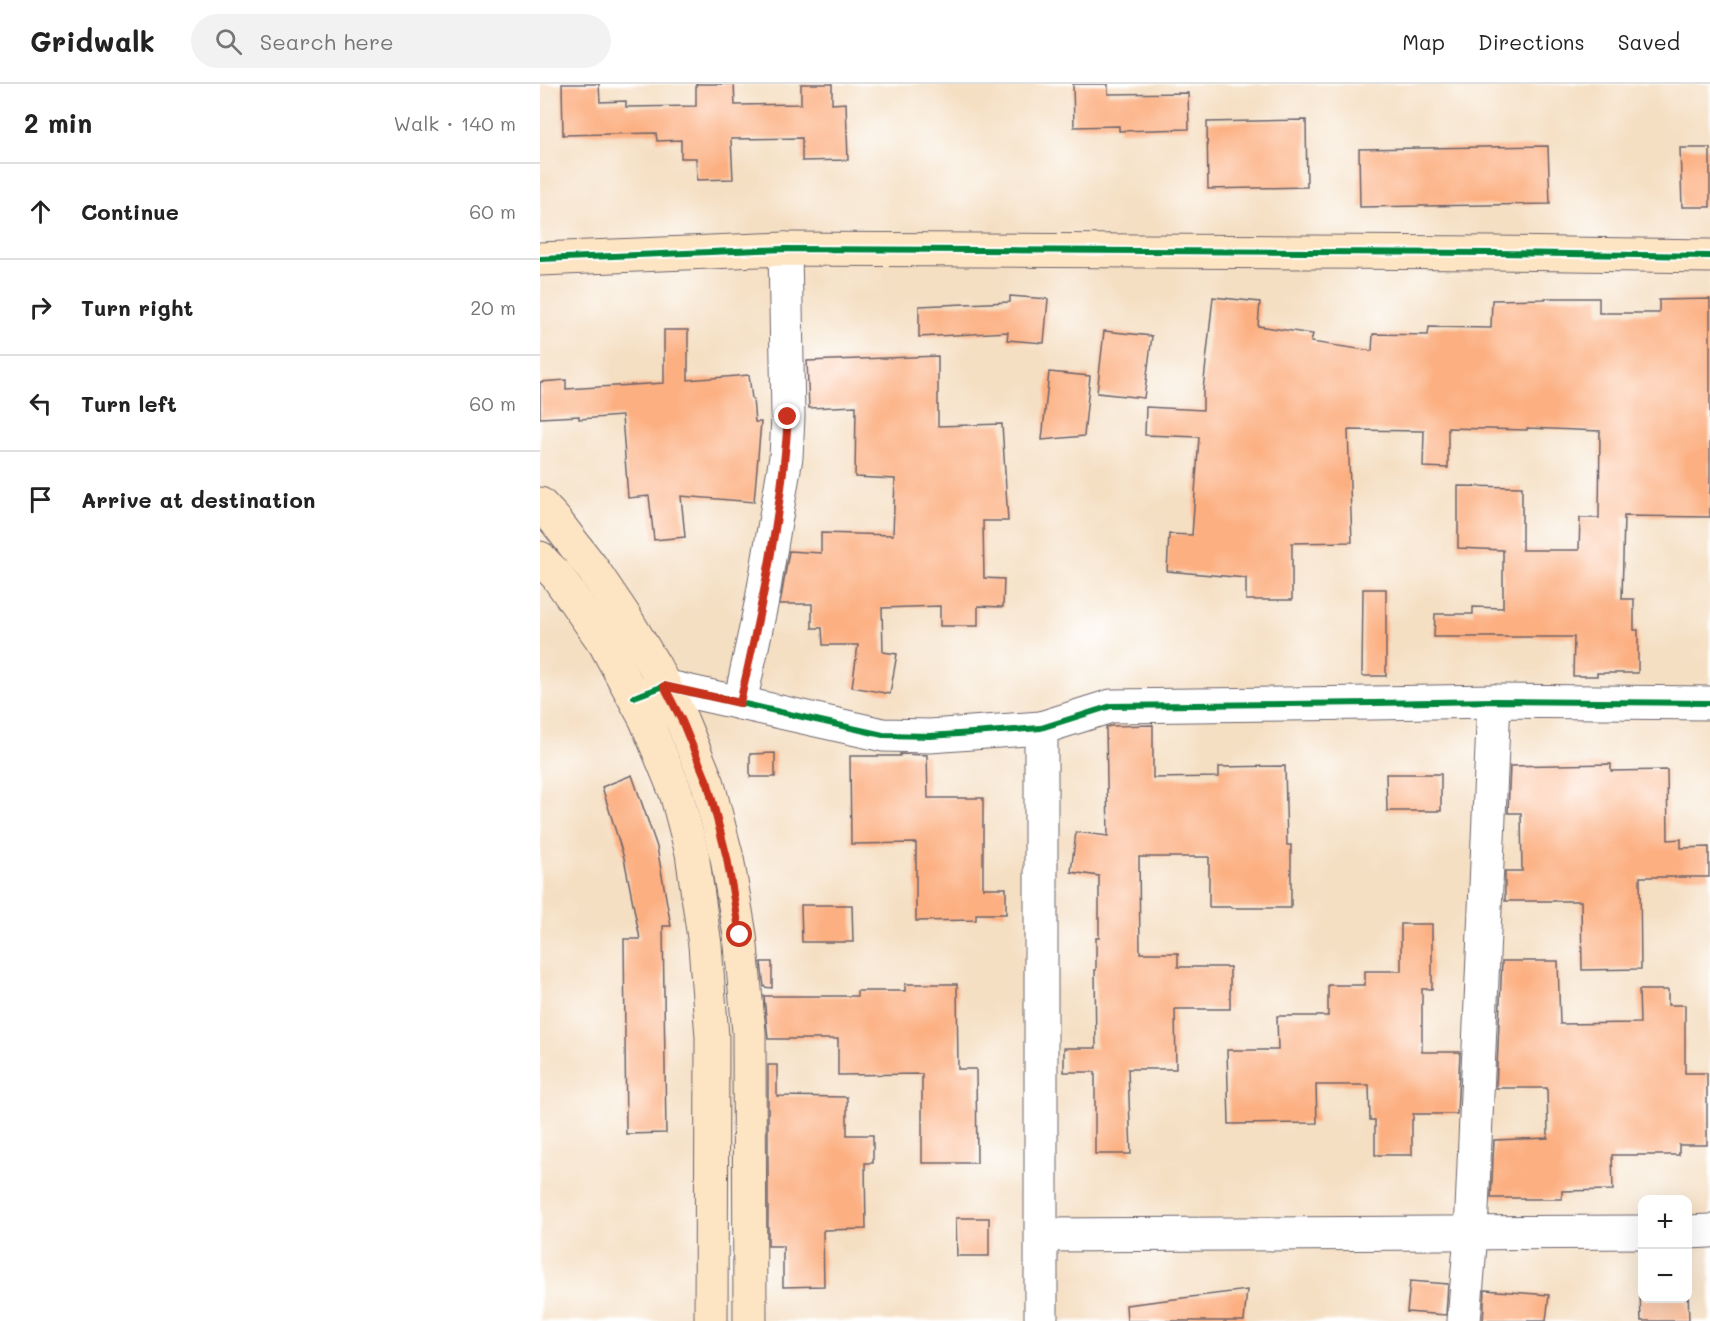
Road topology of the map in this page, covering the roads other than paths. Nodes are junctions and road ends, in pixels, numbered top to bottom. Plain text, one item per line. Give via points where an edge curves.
1 (785, 249) junction
2 (1710, 256) edge
3 (540, 259) edge
4 (540, 504) edge
5 (540, 558) edge
6 (649, 692) junction
7 (1494, 701) junction
8 (740, 703) junction
9 (1710, 703) edge
10 (1041, 728) junction
11 (1710, 1231) edge
12 (1638, 1232) edge
13 (1692, 1232) edge
14 (1471, 1233) junction
15 (1042, 1235) junction
16 (711, 1321) edge
17 (750, 1321) edge
18 (1041, 1321) edge
19 (1464, 1321) edge

1 - 2 street
1 - 3 street
1 - 8 street via 786,457
4 - 6 street via 592,568 628,623
5 - 6 street via 605,644
6 - 8 street
6 - 16 street via 646,720 676,793 692,853 705,945 712,1037
6 - 17 street via 682,721 708,784 727,858 740,935 749,1032
7 - 9 street
7 - 10 street via 1111,706
7 - 14 street
8 - 10 street via 883,735 930,736
10 - 15 street
11 - 13 street
12 - 14 street
14 - 15 street
14 - 19 street
15 - 18 street

